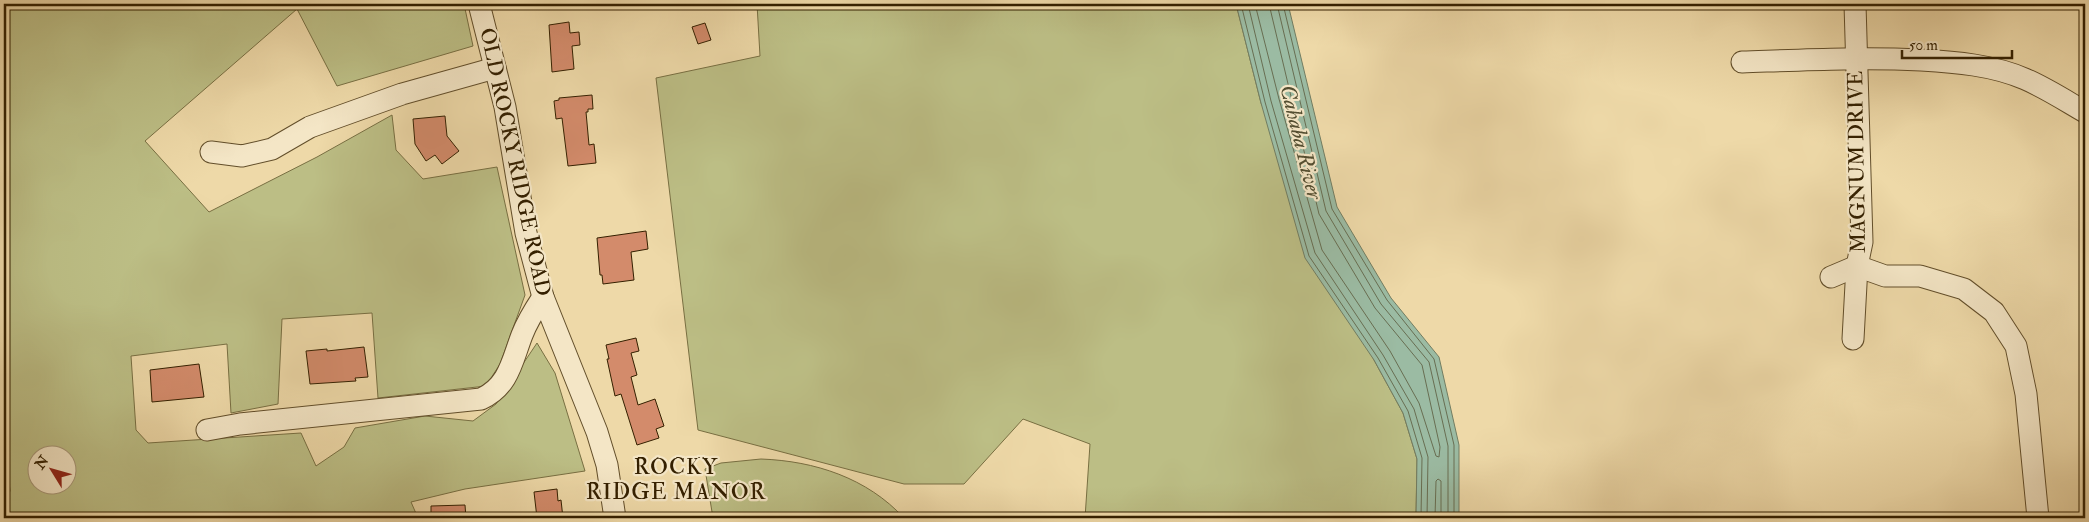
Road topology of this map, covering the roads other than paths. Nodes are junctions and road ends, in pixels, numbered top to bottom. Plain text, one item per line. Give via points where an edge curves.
1 (479, 4) edge
2 (1855, 4) edge
3 (1856, 58) junction
4 (1742, 62) dead end
5 (495, 68) junction
6 (2085, 112) edge
7 (211, 152) dead end
8 (1857, 266) junction
9 (1831, 277) dead end
10 (543, 297) junction
11 (1854, 339) dead end
12 (207, 430) dead end
13 (615, 518) edge
14 (2038, 518) edge

1 - 5 street, OLD ROCKY RIDGE ROAD
2 - 3 street, MAGNUM DRIVE
3 - 4 street
3 - 6 street via 1944,61 1987,67 2025,78
3 - 8 street, MAGNUM DRIVE via 1862,242
5 - 7 street via 402,94 310,127 272,149 242,156
5 - 10 street, OLD ROCKY RIDGE ROAD via 505,107 526,233
8 - 9 street
8 - 11 street, MAGNUM DRIVE
8 - 14 street via 1885,276 1920,276 1947,283 1964,290 1994,312 2016,346 2026,394
10 - 12 street via 523,333 509,373 496,390 481,399
10 - 13 street, OLD ROCKY RIDGE ROAD via 597,432 607,465

